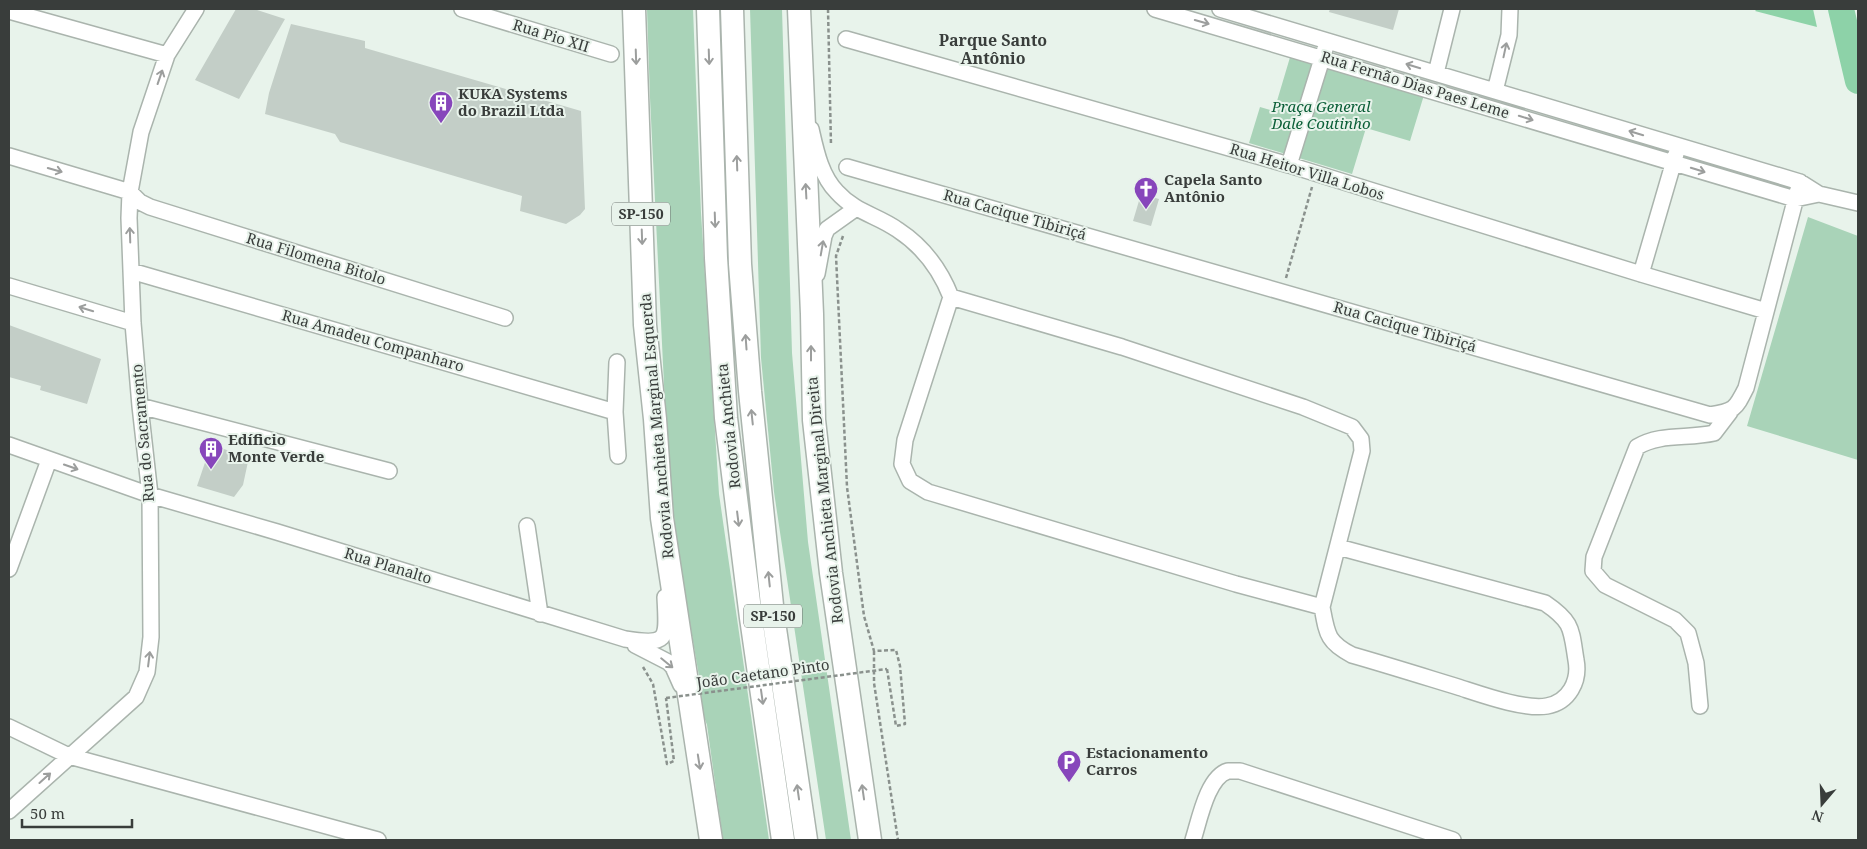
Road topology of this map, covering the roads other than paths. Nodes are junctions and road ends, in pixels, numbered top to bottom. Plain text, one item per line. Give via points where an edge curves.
1 (196, 9) edge
2 (462, 9) edge
3 (634, 9) edge
4 (708, 9) edge
5 (732, 9) edge
6 (799, 9) edge
7 (803, 9) edge
8 (1155, 9) edge
9 (1220, 9) edge
10 (1452, 9) edge
11 (1510, 9) edge
12 (9, 12) edge
13 (799, 32) junction
14 (846, 39) dead end
15 (1328, 41) junction
16 (611, 54) dead end
17 (167, 55) junction
18 (1322, 58) junction
19 (1436, 73) junction
20 (1477, 86) junction
21 (801, 87) junction
22 (1495, 91) junction
23 (1472, 102) junction
24 (1679, 146) junction
25 (9, 156) edge
26 (1674, 163) junction
27 (1289, 165) junction
28 (847, 167) dead end
29 (1800, 182) junction
30 (130, 192) junction
31 (1820, 194) junction
32 (1795, 199) junction
33 (1852, 201) edge
34 (855, 209) junction
35 (131, 271) junction
36 (1641, 274) junction
37 (9, 286) edge
38 (951, 297) junction
39 (1766, 311) junction
40 (812, 314) junction
41 (505, 318) dead end
42 (133, 323) junction
43 (617, 362) dead end
44 (140, 406) junction
45 (615, 412) junction
46 (1730, 412) junction
47 (9, 445) edge
48 (618, 456) dead end
49 (49, 460) junction
50 (389, 471) dead end
51 (150, 495) junction
52 (662, 518) junction
53 (528, 526) dead end
54 (1338, 547) junction
55 (9, 569) edge
56 (1322, 607) junction
57 (540, 614) junction
58 (625, 640) junction
59 (1700, 706) dead end
60 (694, 723) junction
61 (9, 727) edge
62 (69, 756) junction
63 (9, 811) edge
64 (378, 840) edge
65 (711, 840) edge
66 (783, 840) edge
67 (806, 840) edge
68 (870, 840) edge
69 (1193, 840) edge
70 (1453, 840) edge

1 - 17 street, Rua do Sacramento
2 - 16 street, Rua Pio XII
3 -> 52 highway, Rodovia Anchieta Marginal Esquerda / SP-150 via 645,326
4 -> 66 highway, Rodovia Anchieta / SP-150 via 716,258 726,418
67 -> 5 highway, Rodovia Anchieta / SP-150 via 772,615 750,391 740,264
6 - 13 highway, Rodovia Anchieta Marginal Direita
7 - 13 street
8 -> 18 street, Rua Fernão Dias Paes Leme
9 - 15 street, Rua Fernão Dias Paes Leme
10 - 19 street
22 -> 11 street via 1509,35
12 - 17 street
13 - 21 highway, Rodovia Anchieta Marginal Direita
14 - 27 street, Rua Heitor Villa Lobos
15 - 18 street
19 -> 15 street, Rua Fernão Dias Paes Leme
30 -> 17 street, Rua do Sacramento via 141,132
18 - 23 street, Rua Fernão Dias Paes Leme
18 - 27 street
19 - 20 street, Rua Fernão Dias Paes Leme
20 - 22 street, Rua Fernão Dias Paes Leme
20 - 23 street
21 - 34 street via 818,159 835,191
40 -> 21 highway, Rodovia Anchieta Marginal Direita
24 -> 22 street, Rua Fernão Dias Paes Leme
23 -> 26 street, Rua Fernão Dias Paes Leme
24 - 26 street
24 - 29 street, Rua Fernão Dias Paes Leme
25 -> 30 street
26 -> 32 street, Rua Fernão Dias Paes Leme
26 - 36 street
27 - 36 street, Rua Heitor Villa Lobos
28 - 46 street, Rua Cacique Tibiriçá via 1710,415
29 - 31 street, Rua Fernão Dias Paes Leme
29 - 32 street
35 -> 30 street, Rua do Sacramento
30 - 41 street, Rua Filomena Bitolo via 150,208
31 - 32 street, Rua Fernão Dias Paes Leme
31 - 33 street, Rua Fernão Dias Paes Leme
32 - 39 street
34 - 38 street via 898,229 920,247 934,262
40 -> 34 street via 824,236 827,229
35 - 42 street, Rua do Sacramento
35 - 45 street, Rua Amadeu Companharo
36 - 39 street, Rua Heitor Villa Lobos
42 -> 37 street
38 - 54 street via 1122,347 1303,407 1352,427 1361,439 1362,451
38 - 56 street via 905,440 902,464 910,481 946,498
39 - 46 street via 1746,388
68 -> 40 highway, Rodovia Anchieta Marginal Direita via 823,506 814,420
42 - 44 street, Rua do Sacramento
43 - 45 street
44 - 50 street
44 - 51 street, Rua do Sacramento
45 - 48 street
46 - 59 street via 1714,434 1662,438 1637,447 1594,557 1594,571 1605,585 1676,620 1688,633 1696,663
47 - 49 street, Rua Planalto
49 -> 51 street, Rua Planalto
49 - 55 street
51 - 57 street, Rua Planalto
62 -> 51 street, Rua do Sacramento via 136,697 147,672 152,637
52 - 58 street, Rua Planalto via 666,628 658,641
52 - 60 highway, Rodovia Anchieta Marginal Esquerda / SP-150
53 - 57 street
54 - 56 street
54 - 56 street via 1545,604 1562,615 1571,631 1577,665 1574,686 1564,700 1546,706 1525,704 1504,701 1361,658 1337,647 1326,633
57 - 58 street, Rua Planalto
58 -> 60 street, Rua Planalto via 673,667
60 -> 65 highway, Rodovia Anchieta Marginal Esquerda / SP-150
61 - 62 street
63 -> 62 street, Rua do Sacramento
62 - 64 street
69 - 70 street via 1205,799 1217,778 1228,771 1240,772

